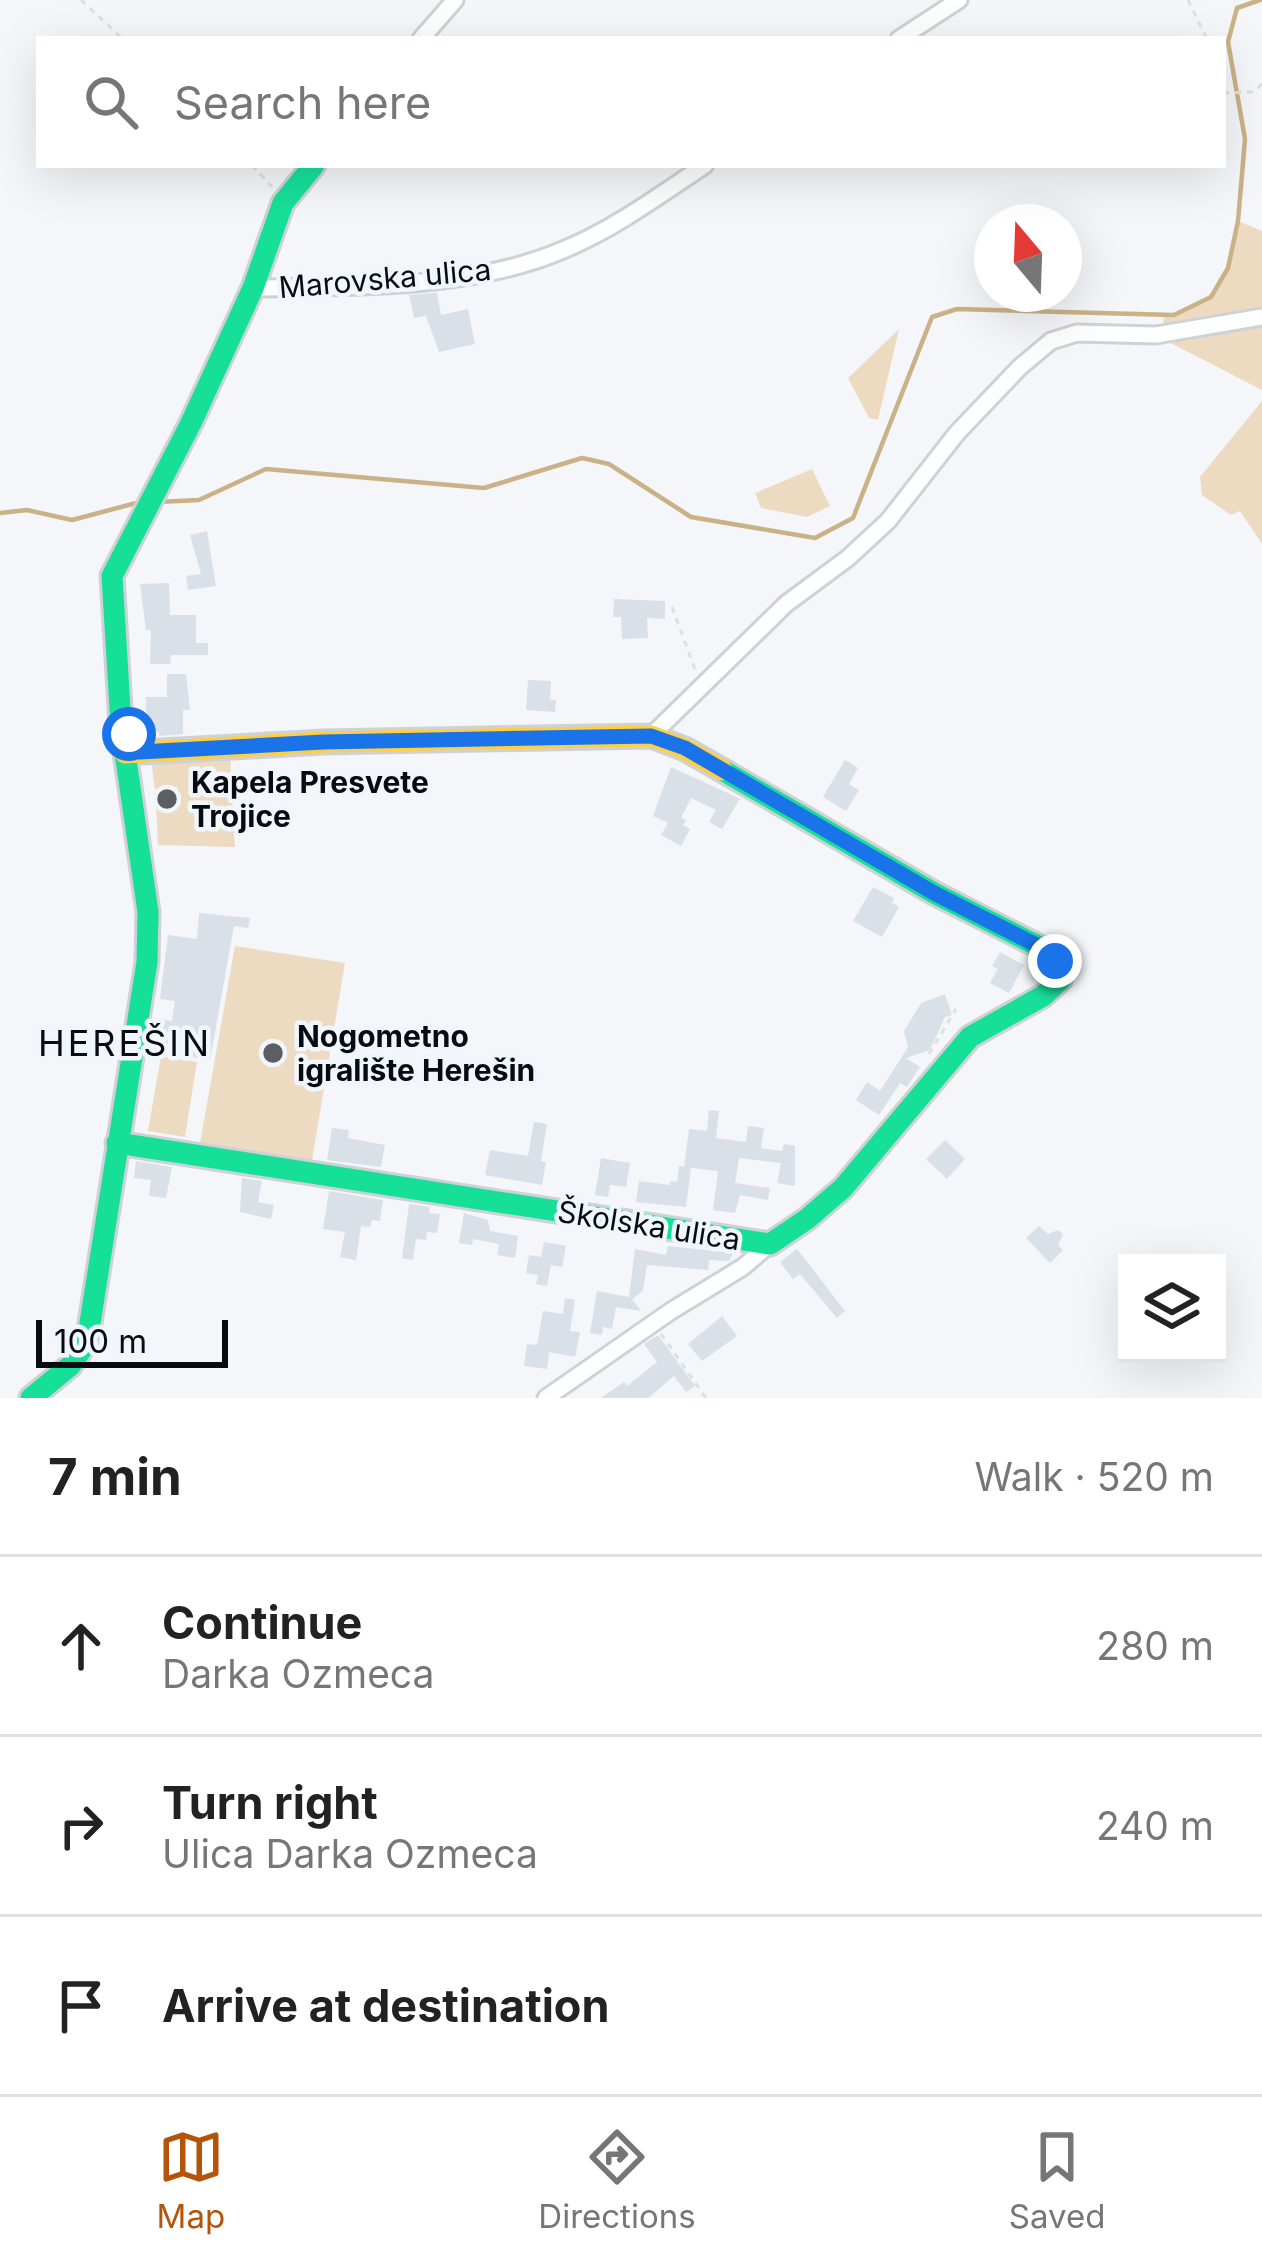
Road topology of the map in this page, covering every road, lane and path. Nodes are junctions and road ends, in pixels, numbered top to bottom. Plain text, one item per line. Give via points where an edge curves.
1 (81, 0) edge
2 (454, 0) edge
3 (926, 0) edge
4 (959, 0) edge
5 (1188, 0) edge
6 (936, 16) junction
7 (119, 36) edge
8 (424, 36) edge
9 (904, 36) edge
10 (1206, 36) edge
11 (1260, 84) edge
12 (1226, 93) edge
13 (254, 168) edge
14 (312, 168) edge
15 (701, 168) edge
16 (283, 203) junction
17 (253, 288) junction
18 (1262, 316) edge
19 (671, 607) dead end
20 (697, 691) junction
21 (651, 736) junction
22 (125, 753) junction
23 (956, 1009) dead end
24 (926, 1060) dead end
25 (117, 1143) junction
26 (736, 1239) junction
27 (770, 1244) junction
28 (743, 1267) junction
29 (653, 1323) junction
30 (31, 1398) edge
31 (546, 1398) edge
32 (706, 1398) edge

1 - 7 path
2 - 8 street
3 - 6 street
4 - 6 street
5 - 10 path
6 - 9 street
11 - 12 path via 1253,92
13 - 16 path
14 - 16 street
15 - 17 street, Marovska ulica via 616,223 513,267
16 - 17 street
17 - 22 street via 112,576
18 - 20 street via 1156,335 1076,333 1034,352 889,521 786,604
19 - 20 path
20 - 21 street
21 - 22 street
21 - 27 street, Školska ulica via 1042,948 1060,980 983,1026 828,1200
22 - 25 street via 149,934
23 - 24 path
25 - 26 street, Školska ulica
25 - 30 street via 87,1342
26 - 27 street, Školska ulica
26 - 28 street
27 - 28 street
28 - 29 street
29 - 31 street
29 - 32 path

